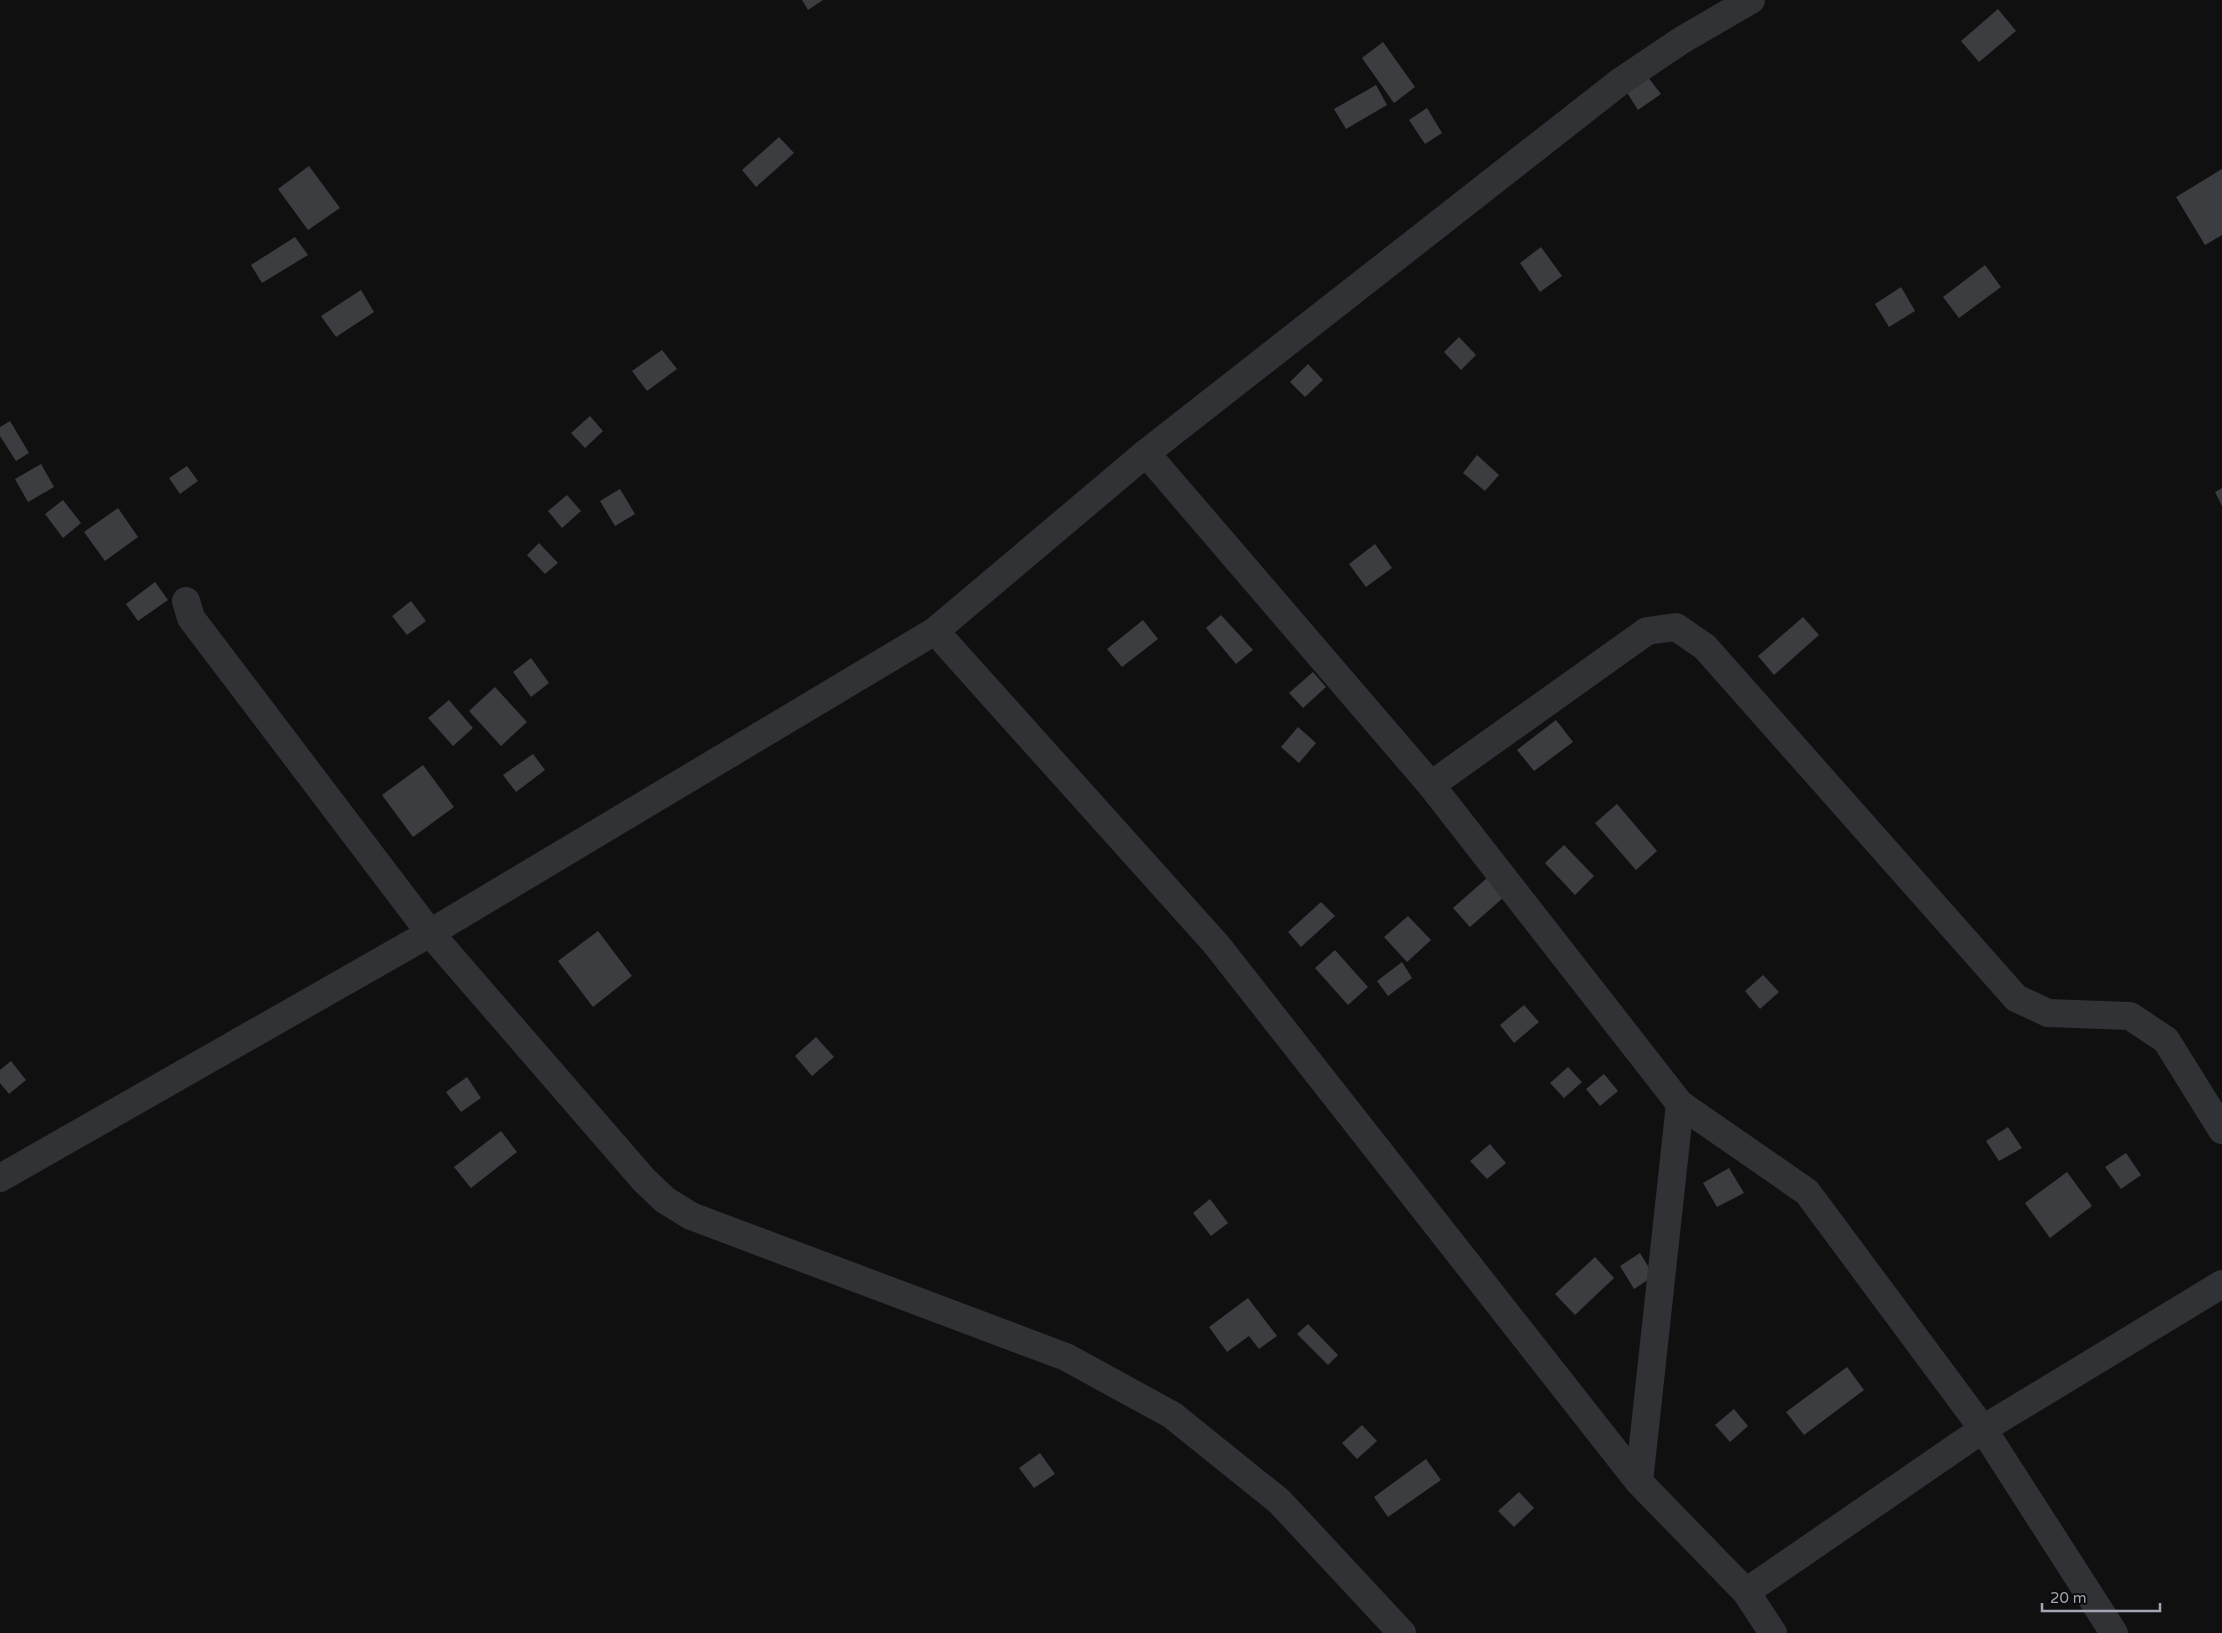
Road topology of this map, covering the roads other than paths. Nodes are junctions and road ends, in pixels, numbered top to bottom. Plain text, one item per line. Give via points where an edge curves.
1 (1751, 0) edge
2 (1146, 453) junction
3 (186, 600) dead end
4 (935, 631) junction
5 (1431, 784) junction
6 (430, 933) junction
7 (1680, 1104) junction
8 (2222, 1130) edge
9 (0, 1178) edge
10 (2222, 1284) edge
11 (1984, 1429) junction
12 (1639, 1482) junction
13 (1746, 1592) junction
14 (1402, 1633) edge
15 (1773, 1633) edge
16 (2114, 1633) edge

1 - 2 street via 1682,40 1621,81
2 - 4 street
2 - 5 street
3 - 6 street via 192,618
4 - 6 street
4 - 12 street via 1216,944
5 - 7 street
5 - 8 street via 1647,631 1676,627 1705,647 2016,998 2048,1014 2130,1016 2166,1040
6 - 9 street
6 - 14 street via 664,1200 691,1216 1066,1356 1172,1415 1279,1501
7 - 11 street via 1807,1192
7 - 12 street
10 - 11 street
11 - 13 street
11 - 16 street
12 - 13 street
13 - 15 street

